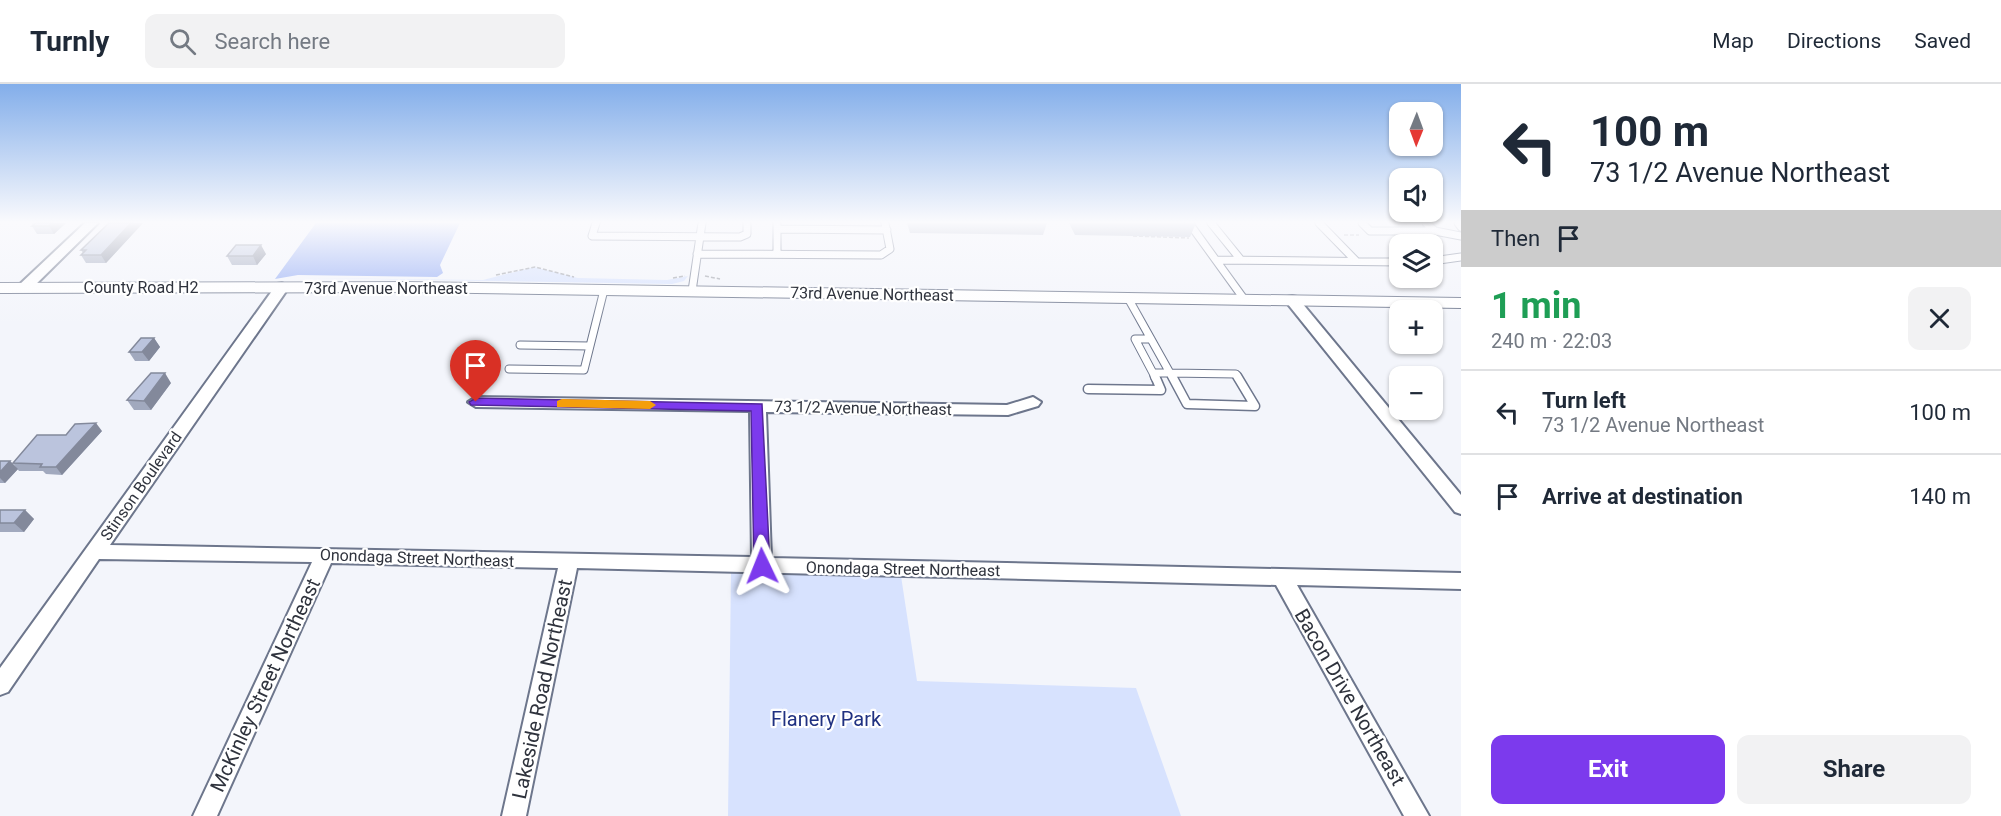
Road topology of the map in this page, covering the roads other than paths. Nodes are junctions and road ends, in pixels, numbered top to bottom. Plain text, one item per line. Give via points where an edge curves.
1 (56, 257) edge
2 (697, 257) edge
3 (1214, 257) edge
4 (1239, 257) edge
5 (1352, 257) edge
6 (1460, 257) edge
7 (1443, 259) edge
8 (1216, 260) junction
9 (1241, 260) junction
10 (1356, 261) junction
11 (1389, 262) edge
12 (282, 287) junction
13 (0, 288) edge
14 (24, 288) junction
15 (604, 290) junction
16 (692, 291) junction
17 (1128, 298) junction
18 (1244, 299) junction
19 (1292, 300) junction
20 (1461, 303) edge
21 (1151, 339) junction
22 (520, 345) dead end
23 (590, 346) junction
24 (509, 369) dead end
25 (1153, 372) junction
26 (1170, 373) junction
27 (1088, 389) dead end
28 (476, 402) dead end
29 (1033, 402) dead end
30 (758, 407) junction
31 (1461, 507) edge
32 (94, 552) junction
33 (325, 555) junction
34 (569, 562) junction
35 (762, 566) junction
36 (1282, 577) junction
37 (1461, 581) edge
38 (0, 685) edge
39 (205, 816) edge
40 (514, 816) edge
41 (1418, 816) edge

1 - 14 street
2 - 16 lane
3 - 8 lane
4 - 9 lane
5 - 10 lane
6 - 7 lane
8 - 9 lane
8 - 18 lane
9 - 10 lane
10 - 11 lane
12 - 14 street, County Road H2
12 - 15 street, 73rd Avenue Northeast
12 - 32 street, Stinson Boulevard
13 - 14 street, County Road H2
15 - 16 street, 73rd Avenue Northeast
15 - 23 lane
16 - 17 street, 73rd Avenue Northeast
17 - 18 street, 73rd Avenue Northeast
17 - 21 lane
18 - 19 street, 73rd Avenue Northeast
19 - 20 street, 73rd Avenue Northeast
19 - 31 street
21 - 25 lane via 1135,339
21 - 26 lane
22 - 23 lane
23 - 24 lane via 584,370
25 - 26 lane
25 - 27 lane via 1161,390
26 - 26 lane via 1187,404 1255,406 1236,374
28 - 30 street, 73 1/2 Avenue Northeast
29 - 30 street, 73 1/2 Avenue Northeast via 1008,410
30 - 35 street
32 - 33 street, Onondaga Street Northeast
32 - 38 street, Stinson Boulevard
33 - 34 street, Onondaga Street Northeast
33 - 39 street, McKinley Street Northeast
34 - 35 street, Onondaga Street Northeast
34 - 40 street, Lakeside Road Northeast
35 - 36 street, Onondaga Street Northeast
36 - 37 street, Onondaga Street Northeast
36 - 41 street, Bacon Drive Northeast

